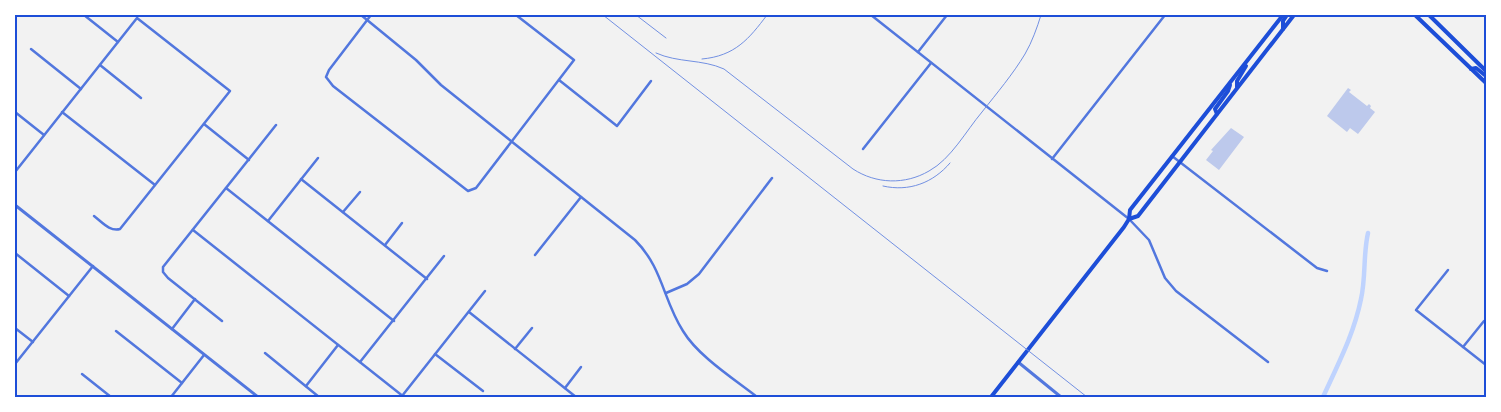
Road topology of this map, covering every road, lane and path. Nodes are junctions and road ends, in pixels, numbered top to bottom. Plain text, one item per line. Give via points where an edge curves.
1 (84, 15) edge
2 (361, 15) edge
3 (371, 15) edge
4 (516, 15) edge
5 (871, 15) edge
6 (947, 15) edge
7 (1164, 15) edge
8 (1283, 15) edge
9 (1288, 15) edge
10 (1294, 15) edge
11 (1415, 15) edge
12 (1423, 15) edge
13 (1430, 16) edge
14 (367, 20) junction
15 (1283, 29) junction
16 (118, 42) junction
17 (31, 49) dead end
18 (918, 52) junction
19 (1254, 52) junction
20 (931, 63) junction
21 (100, 65) junction
22 (1471, 69) junction
23 (1486, 70) edge
24 (1486, 76) edge
25 (559, 80) junction
26 (651, 81) dead end
27 (1230, 83) junction
28 (1486, 83) edge
29 (1238, 87) junction
30 (81, 89) junction
31 (141, 98) dead end
32 (15, 112) edge
33 (62, 112) junction
34 (1217, 114) junction
35 (204, 124) junction
36 (276, 125) dead end
37 (44, 135) junction
38 (512, 141) junction
39 (863, 150) dead end
40 (1172, 156) junction
41 (318, 158) dead end
42 (1052, 159) junction
43 (249, 160) junction
44 (1179, 162) junction
45 (15, 172) edge
46 (772, 178) dead end
47 (301, 179) junction
48 (156, 186) junction
49 (226, 188) junction
50 (360, 192) dead end
51 (581, 197) junction
52 (15, 205) edge
53 (343, 212) junction
54 (94, 216) dead end
55 (1129, 219) junction
56 (268, 221) junction
57 (402, 223) dead end
58 (193, 230) junction
59 (385, 246) junction
60 (15, 253) edge
61 (535, 255) dead end
62 (444, 256) dead end
63 (93, 266) junction
64 (1448, 270) dead end
65 (1327, 272) dead end
66 (427, 279) junction
67 (485, 291) dead end
68 (666, 293) junction
69 (69, 296) junction
70 (195, 299) junction
71 (468, 312) junction
72 (394, 320) junction
73 (222, 321) dead end
74 (1484, 321) dead end
75 (15, 328) edge
76 (532, 328) dead end
77 (172, 329) junction
78 (116, 331) dead end
79 (33, 342) junction
80 (338, 345) junction
81 (1463, 347) junction
82 (515, 349) junction
83 (265, 354) dead end
84 (435, 354) junction
85 (204, 355) junction
86 (360, 362) junction
87 (1018, 362) junction
88 (1268, 362) dead end
89 (15, 364) edge
90 (1486, 365) edge
91 (581, 367) dead end
92 (82, 374) dead end
93 (182, 383) junction
94 (306, 386) junction
95 (565, 388) junction
96 (482, 391) dead end
97 (403, 396) edge
98 (111, 397) edge
99 (171, 397) edge
100 (258, 397) edge
101 (319, 397) edge
102 (576, 397) edge
103 (758, 397) edge
104 (991, 397) edge
105 (1061, 397) edge

1 - 16 street
2 - 14 street
3 - 14 street
4 - 25 street via 574,60
5 - 18 street
6 - 18 street
7 - 42 street
8 - 19 main road
9 - 15 main road via 1283,21
10 - 15 main road
11 - 22 main road
12 - 13 main road
13 - 23 main road
14 - 38 street
14 - 38 street via 329,70 326,77 333,86 468,192 476,188
15 - 29 main road
16 - 21 street
16 - 35 street via 137,18 230,92
17 - 30 street
18 - 20 street
19 - 27 main road
19 - 29 main road via 1237,81
20 - 39 street
20 - 42 street
21 - 30 street
21 - 31 street
22 - 24 main road via 1476,68
22 - 28 main road
25 - 26 street via 618,126
25 - 38 street
27 - 34 main road via 1215,109
27 - 40 main road
29 - 34 main road
30 - 33 street
32 - 37 street
33 - 37 street
33 - 48 street
34 - 44 main road
35 - 43 street
35 - 48 street
36 - 43 street
37 - 45 street
38 - 51 street
40 - 44 street
40 - 55 main road via 1130,210
41 - 47 street
42 - 55 street
43 - 49 street
44 - 55 main road via 1138,216
44 - 65 street
46 - 68 street via 699,274 688,284
47 - 53 street
47 - 56 street
48 - 54 street via 118,230 110,229
49 - 56 street
49 - 58 street
50 - 53 street
51 - 61 street
51 - 68 street via 642,247 655,265
52 - 63 street
53 - 59 street
55 - 87 main road
55 - 88 street via 1149,240 1165,278 1176,291
56 - 72 street
57 - 59 street
58 - 70 street via 163,267 168,278
58 - 80 street
59 - 66 street
60 - 69 street
62 - 66 street
63 - 69 street
63 - 77 street
64 - 81 street via 1416,310
66 - 72 street
67 - 71 street
68 - 103 street via 688,339
69 - 79 street
70 - 73 street
70 - 77 street
71 - 82 street
71 - 84 street
72 - 86 street
74 - 81 street
75 - 79 street
76 - 82 street
77 - 85 street
78 - 93 street
79 - 89 street
80 - 86 street
80 - 94 street
81 - 90 street
82 - 95 street
83 - 94 street
84 - 96 street
84 - 97 street
85 - 93 street
85 - 100 street
86 - 97 street
87 - 104 main road
87 - 105 street
91 - 95 street
92 - 98 street
93 - 99 street
94 - 101 street
95 - 102 street

